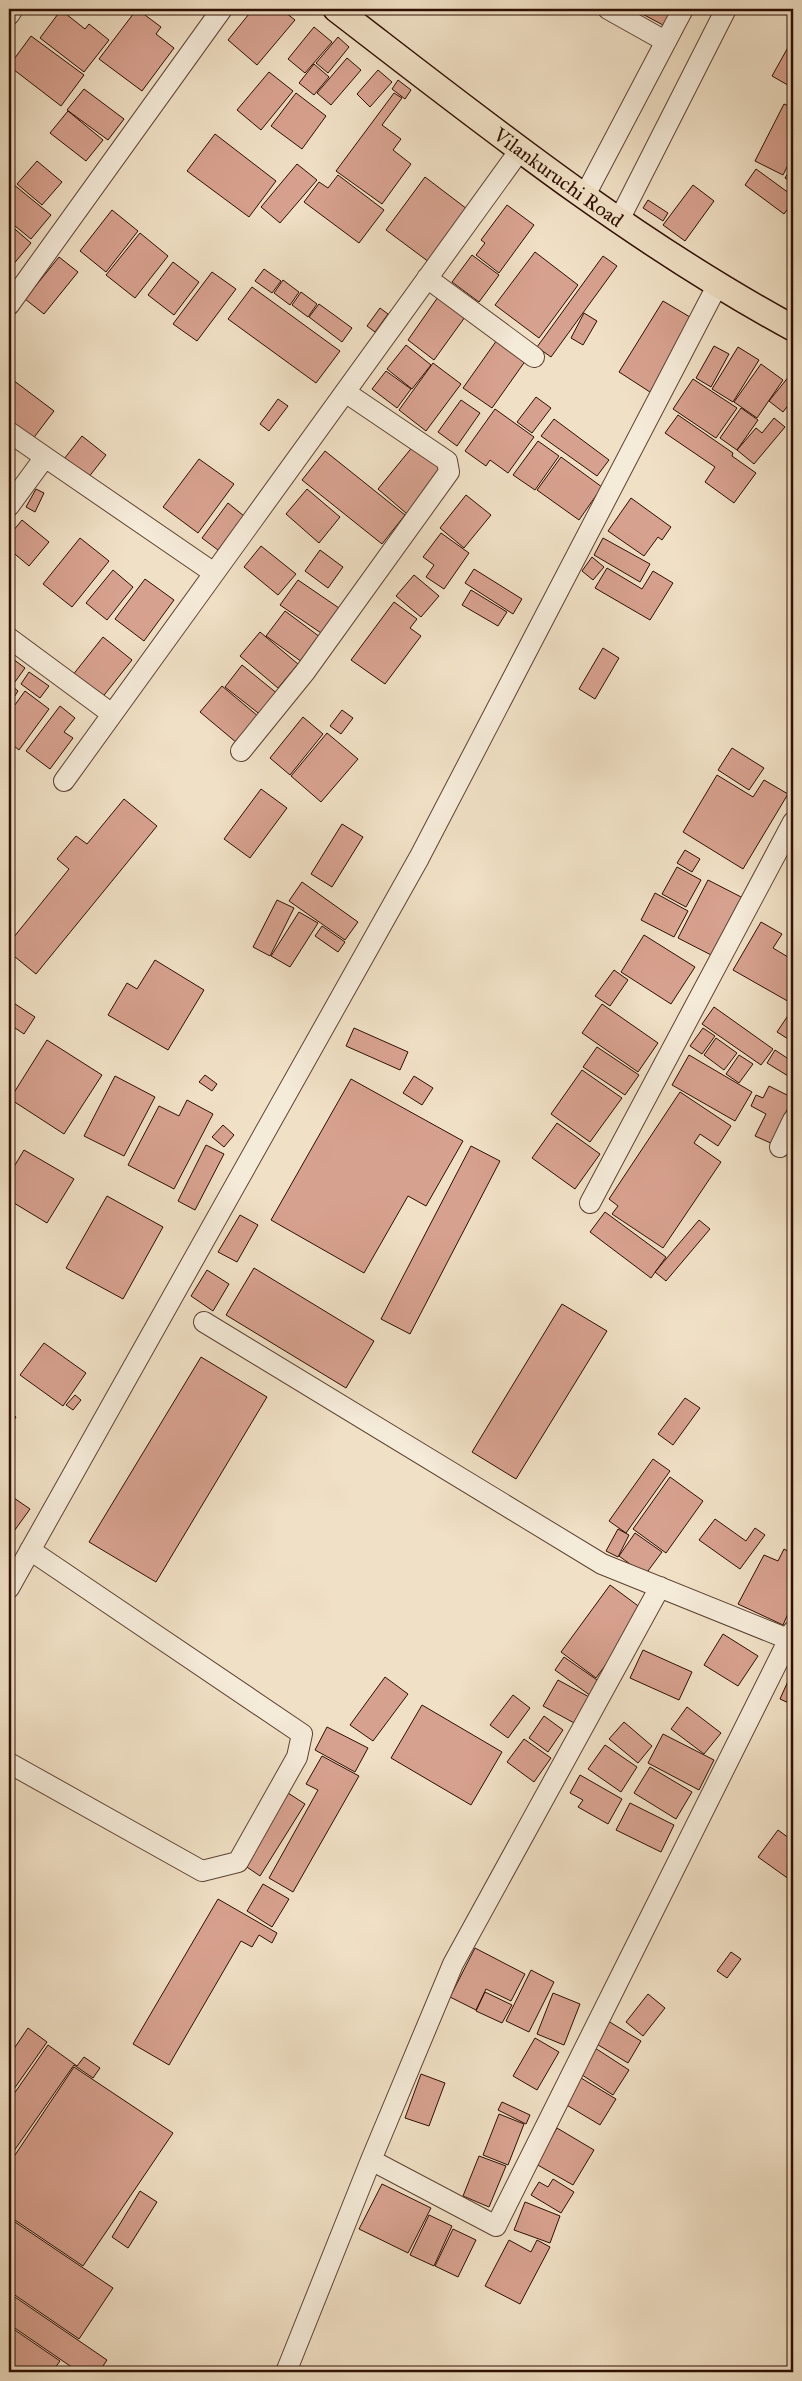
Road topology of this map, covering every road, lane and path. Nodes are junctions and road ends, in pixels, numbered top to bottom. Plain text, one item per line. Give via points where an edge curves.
1 (13, 9) edge
2 (222, 9) edge
3 (336, 9) edge
4 (608, 9) edge
5 (683, 9) edge
6 (726, 9) edge
7 (9, 15) edge
8 (665, 41) junction
9 (520, 150) junction
10 (584, 198) junction
11 (619, 220) junction
12 (427, 278) junction
13 (718, 284) junction
14 (9, 305) edge
15 (793, 328) edge
16 (534, 357) dead end
17 (345, 392) junction
18 (9, 432) edge
19 (45, 457) junction
20 (9, 506) edge
21 (214, 573) junction
22 (9, 638) edge
23 (112, 714) junction
24 (241, 752) dead end
25 (64, 781) dead end
26 (793, 822) edge
27 (793, 1120) edge
28 (780, 1147) dead end
29 (590, 1202) dead end
30 (204, 1322) dead end
31 (30, 1550) junction
32 (660, 1587) junction
33 (9, 1588) edge
34 (792, 1637) edge
35 (9, 1763) edge
36 (371, 2160) junction
37 (286, 2372) edge

1 - 7 street
2 - 14 street
3 - 9 main road, Vilankuruchi Road
4 - 8 street
5 - 8 street
6 - 11 street
8 - 10 street
9 - 10 main road, Vilankuruchi Road
9 - 12 street
10 - 11 main road, Vilankuruchi Road
11 - 13 main road, Vilankuruchi Road
12 - 16 street
12 - 17 street
13 - 15 main road, Vilankuruchi Road
13 - 31 street via 419,858
17 - 21 street
17 - 24 street via 446,461 449,472 305,672
18 - 19 street
19 - 20 street
19 - 21 street
21 - 23 street
22 - 23 street
23 - 25 street
26 - 29 street
27 - 28 street
30 - 32 street via 602,1564
31 - 33 street
31 - 35 street via 302,1734 298,1757 238,1862 202,1871
32 - 34 street
32 - 36 street via 453,1964
34 - 36 street via 496,2226
36 - 37 street

